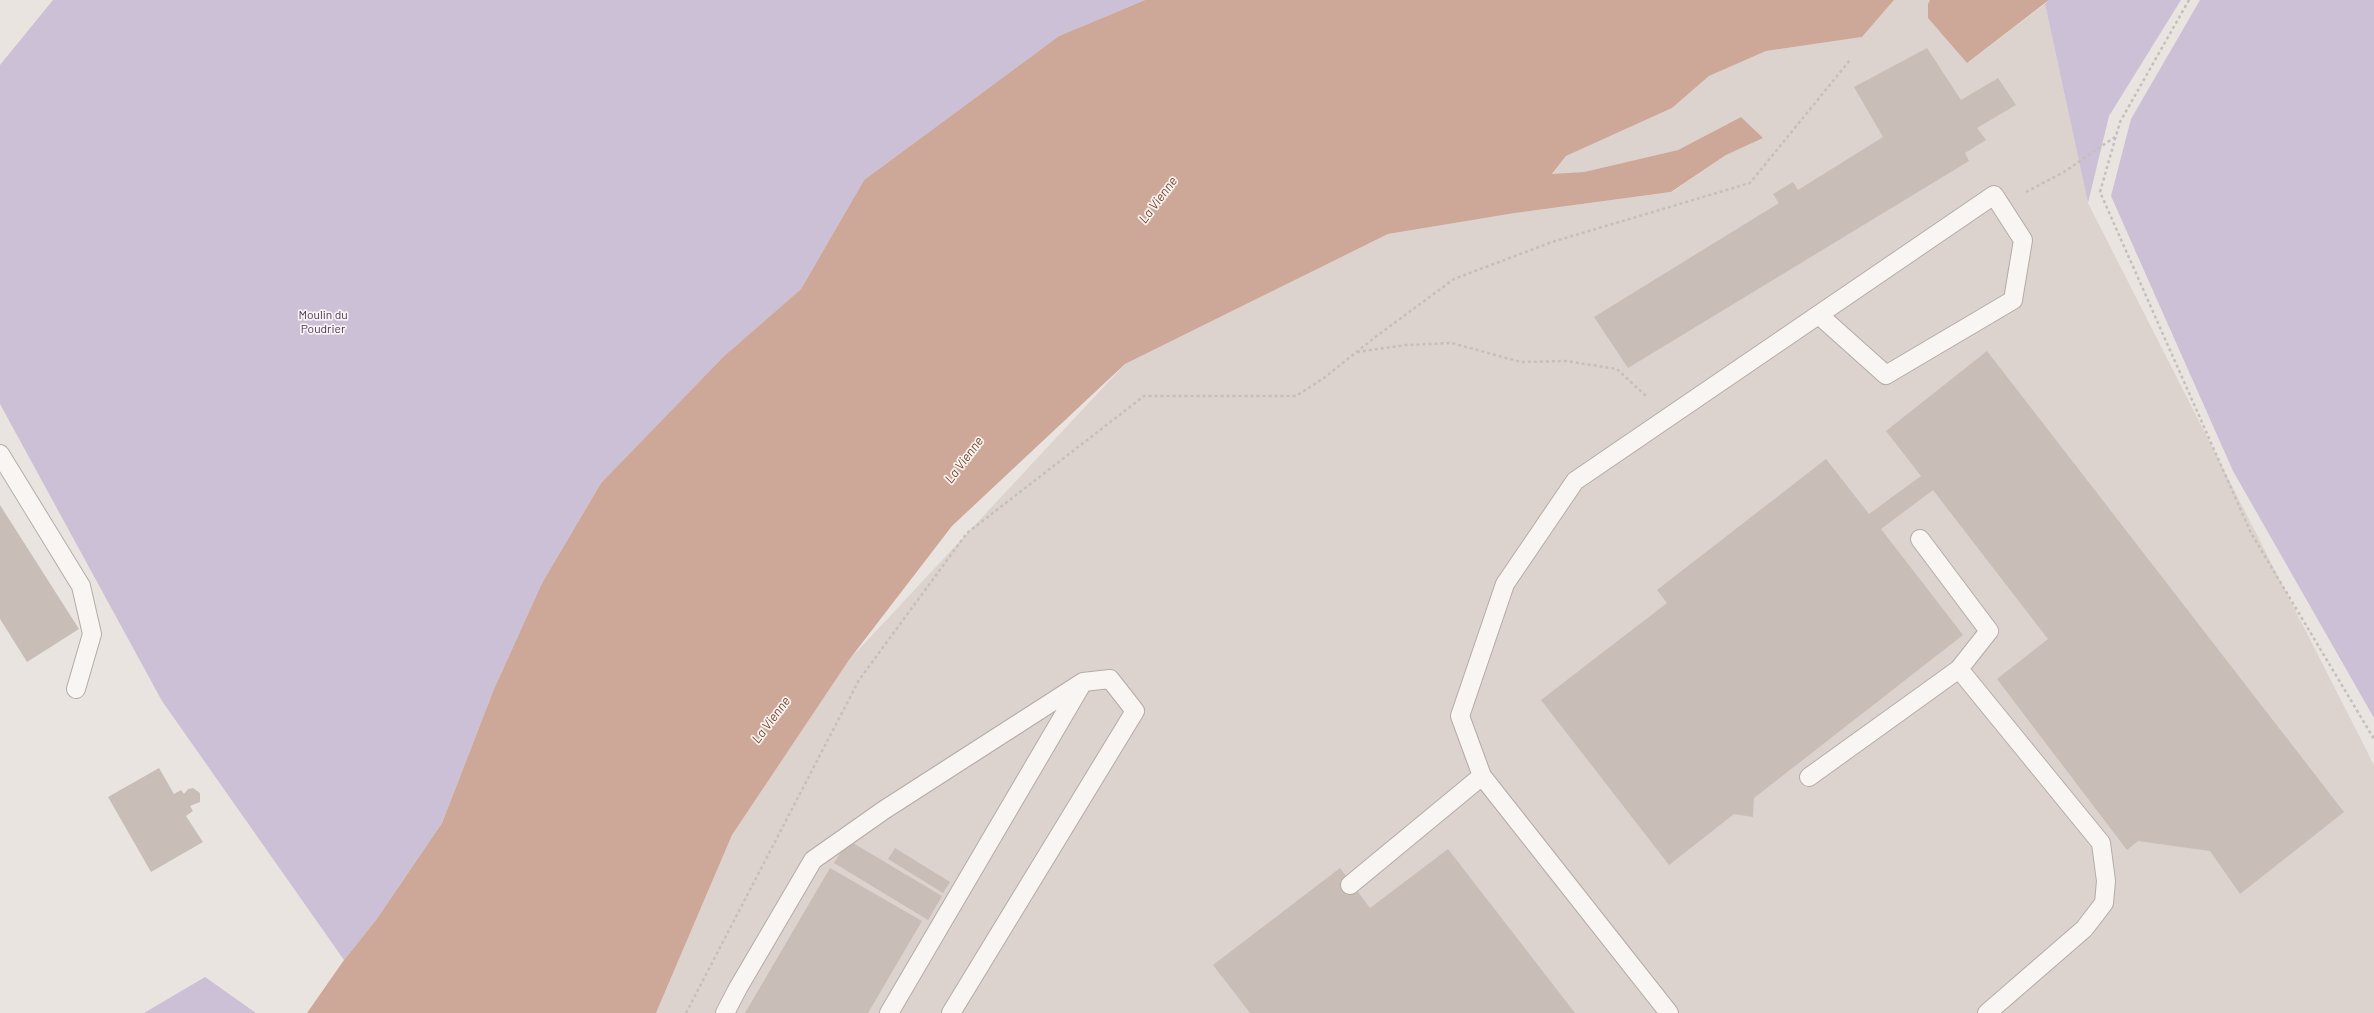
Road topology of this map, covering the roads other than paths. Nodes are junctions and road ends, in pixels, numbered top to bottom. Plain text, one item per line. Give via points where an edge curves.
1 (1819, 315) junction
2 (0, 454) edge
3 (1920, 539) dead end
4 (1959, 669) junction
5 (1083, 682) junction
6 (76, 689) dead end
7 (1482, 776) junction
8 (1809, 777) dead end
9 (1350, 885) dead end
10 (726, 1013) edge
11 (889, 1013) edge
12 (952, 1013) edge
13 (1669, 1013) edge
14 (1987, 1013) edge

1 - 1 lane via 1886,375 2013,300 2023,240 1994,195
1 - 7 lane via 1575,481 1505,584 1460,716
2 - 6 lane via 81,586 92,634
3 - 4 lane via 1989,631
4 - 8 lane
4 - 14 lane via 2101,843 2106,881 2104,904 2084,929
5 - 10 lane via 884,810 813,860
5 - 11 lane
5 - 12 lane via 1110,679 1135,711
7 - 9 lane
7 - 13 lane

